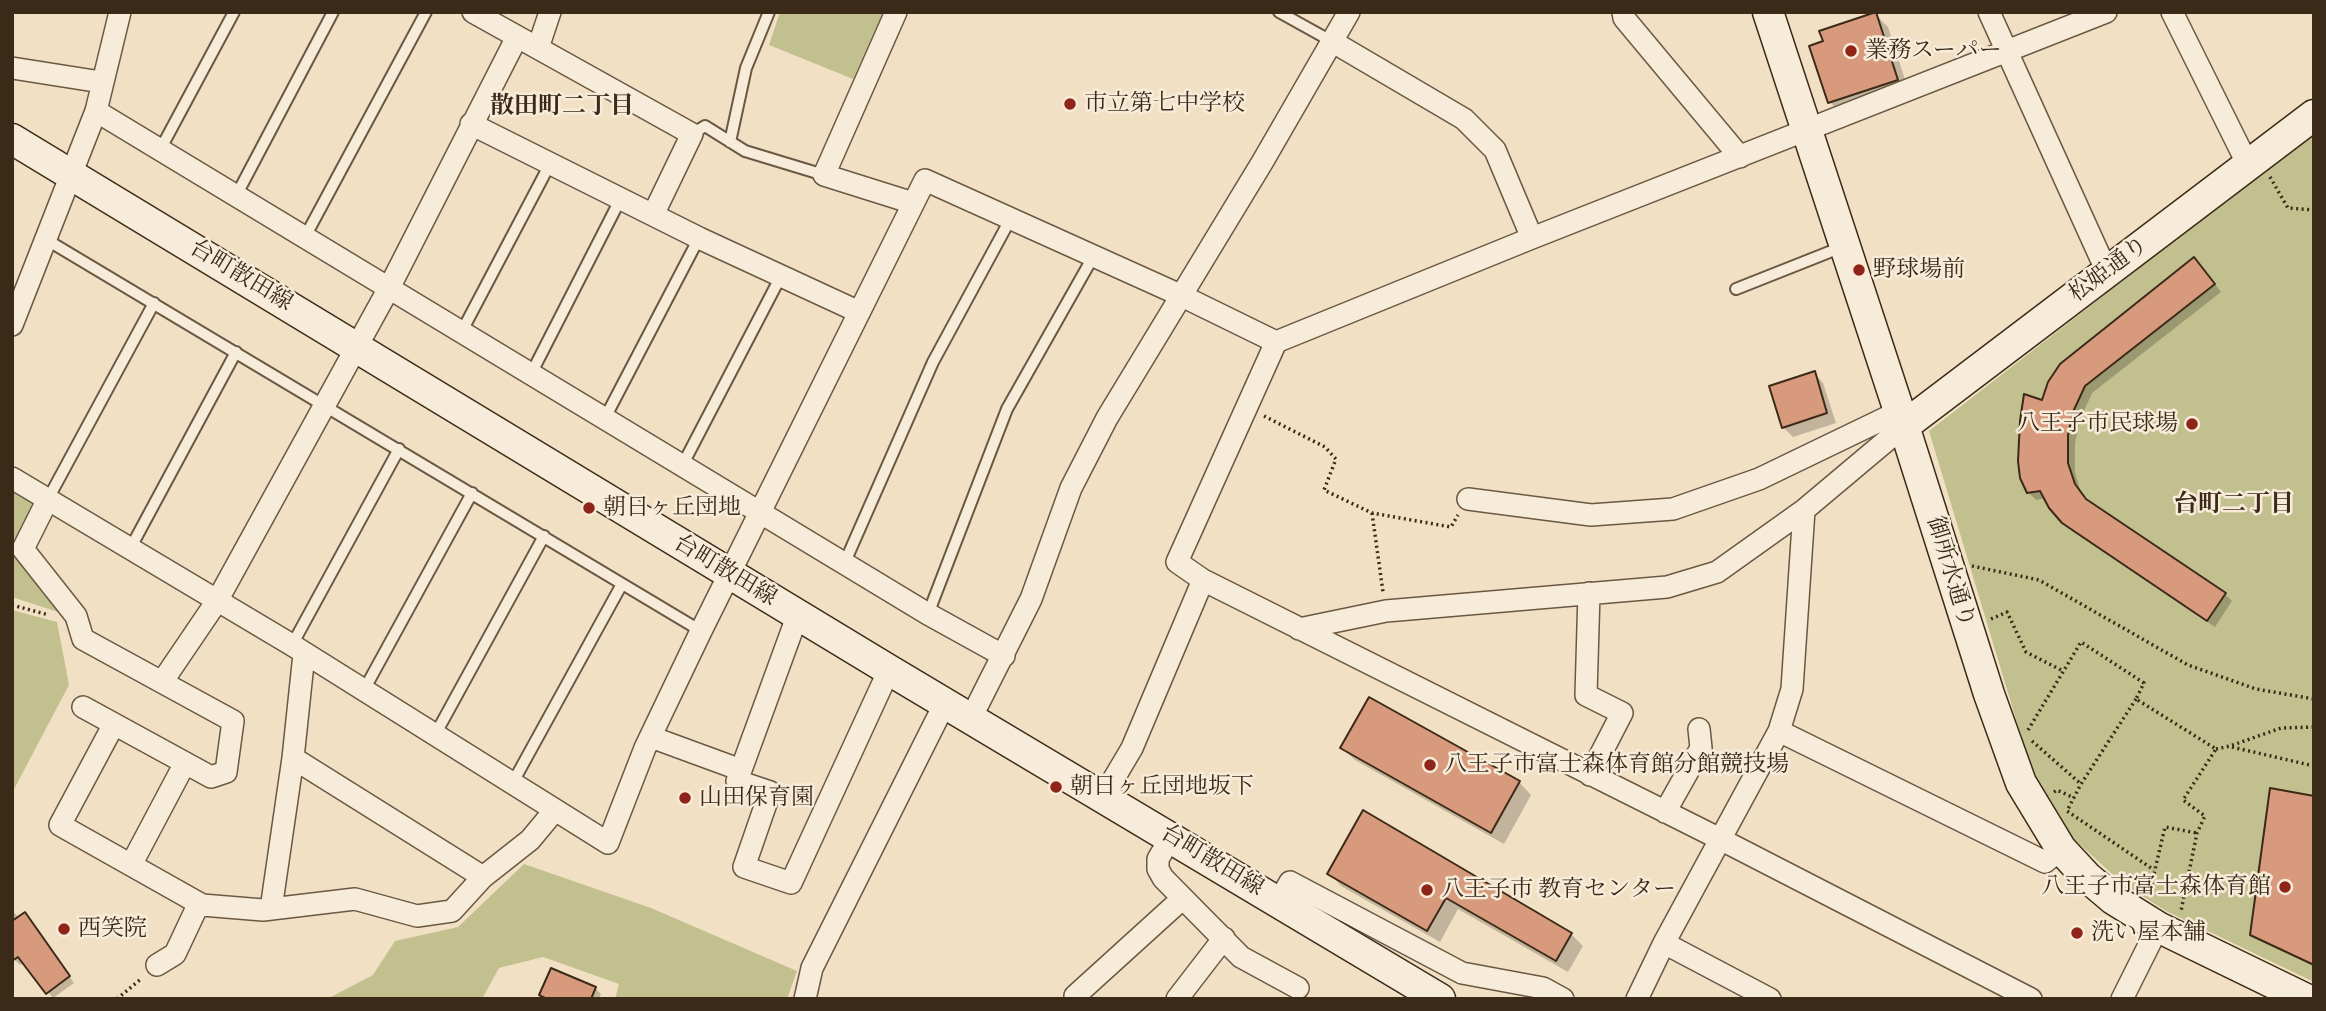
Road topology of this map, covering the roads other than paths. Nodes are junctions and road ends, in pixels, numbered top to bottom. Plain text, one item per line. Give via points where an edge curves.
1 (120, 12) edge
2 (234, 12) edge
3 (333, 12) edge
4 (426, 12) edge
5 (473, 12) edge
6 (550, 12) edge
7 (769, 12) edge
8 (895, 12) edge
9 (1279, 12) edge
10 (1349, 12) edge
11 (1623, 12) edge
12 (1768, 12) edge
13 (1989, 12) edge
14 (2106, 12) edge
15 (2172, 12) edge
16 (517, 37) junction
17 (1333, 42) junction
18 (538, 48) junction
19 (2007, 52) junction
20 (12, 68) edge
21 (102, 82) junction
22 (96, 111) junction
23 (2314, 115) edge
24 (471, 124) junction
25 (1807, 131) junction
26 (692, 134) junction
27 (12, 139) edge
28 (730, 142) junction
29 (160, 150) junction
30 (1740, 157) junction
31 (550, 164) junction
32 (2257, 167) junction
33 (72, 174) junction
34 (824, 176) junction
35 (236, 196) junction
36 (620, 200) junction
37 (913, 203) junction
38 (653, 215) junction
39 (1011, 219) junction
40 (305, 237) junction
41 (699, 238) junction
42 (1532, 238) junction
43 (47, 240) junction
44 (1844, 246) junction
45 (1093, 257) junction
46 (22, 270) edge
47 (2107, 272) junction
48 (781, 276) junction
49 (388, 288) junction
50 (1736, 289) dead end
51 (1180, 295) junction
52 (154, 303) junction
53 (859, 312) junction
54 (13, 323) edge
55 (462, 331) junction
56 (1276, 342) junction
57 (356, 346) junction
58 (236, 352) junction
59 (531, 374) junction
60 (324, 404) junction
61 (605, 418) junction
62 (1901, 419) junction
63 (399, 449) junction
64 (682, 466) junction
65 (12, 478) edge
66 (472, 493) junction
67 (48, 499) junction
68 (1468, 499) road end
69 (1804, 510) junction
70 (760, 512) junction
71 (544, 536) junction
72 (130, 549) junction
73 (845, 562) junction
74 (730, 574) junction
75 (1203, 580) junction
76 (622, 584) junction
77 (1589, 593) junction
78 (217, 601) junction
79 (798, 614) junction
80 (928, 614) junction
81 (1299, 629) junction
82 (701, 631) junction
83 (298, 650) junction
84 (1004, 656) junction
85 (889, 670) junction
86 (162, 682) junction
87 (364, 690) junction
88 (945, 704) junction
89 (83, 707) dead end
90 (971, 718) junction
91 (114, 724) junction
92 (1699, 729) dead end
93 (1779, 731) junction
94 (435, 735) junction
95 (651, 737) junction
96 (293, 758) junction
97 (185, 763) junction
98 (741, 770) junction
99 (1590, 775) junction
100 (512, 784) junction
101 (1103, 797) junction
102 (555, 810) junction
103 (1665, 812) junction
104 (1171, 837) junction
105 (1720, 839) junction
106 (2061, 849) junction
107 (131, 865) junction
108 (483, 877) junction
109 (1183, 898) junction
110 (1279, 901) junction
111 (199, 903) junction
112 (271, 909) junction
113 (2161, 916) junction
114 (1224, 938) junction
115 (1664, 943) junction
116 (157, 965) road end
117 (1298, 988) dead end
118 (1087, 994) edge
119 (805, 999) edge
120 (1177, 999) edge
121 (1440, 999) edge
122 (1563, 999) edge
123 (1637, 999) edge
124 (1770, 999) edge
125 (2031, 999) edge
126 (2122, 999) edge
127 (2306, 999) edge

1 - 21 street
2 - 29 lane
3 - 35 lane
4 - 40 lane
5 - 16 street
6 - 18 street
7 - 28 lane via 746,68
8 - 34 street
9 - 17 lane
10 - 17 street
11 - 30 street
12 - 25 street, 御所水通り
13 - 19 street
14 - 19 street
15 - 32 street
16 - 18 street
16 - 24 street
17 - 42 street via 1464,119 1495,150
17 - 51 street
18 - 26 street
19 - 25 street
19 - 47 street
20 - 21 street
21 - 22 street
22 - 29 street
22 - 33 street
23 - 32 street, 松姫通り
24 - 31 street
24 - 49 street
25 - 30 street
25 - 44 street, 御所水通り
26 - 28 lane via 705,126
26 - 38 street
27 - 33 street, 台町散田線
28 - 34 lane
29 - 35 street
30 - 42 street
31 - 36 street
31 - 55 lane
32 - 47 street, 松姫通り
33 - 43 street
33 - 57 street, 台町散田線
34 - 37 street
35 - 40 street
36 - 38 street
36 - 59 lane
37 - 39 street via 925,180
37 - 53 street
38 - 41 street
39 - 45 street
39 - 73 lane via 933,362
40 - 49 street
41 - 48 street
41 - 61 lane
42 - 56 street
43 - 46 street
43 - 52 lane
44 - 50 lane
44 - 62 street, 御所水通り
45 - 51 street
45 - 80 lane via 1007,409
46 - 54 street
47 - 62 street, 松姫通り
48 - 53 street
48 - 64 lane
49 - 55 street
49 - 57 street
51 - 56 street
51 - 84 street via 1071,488 1031,599
52 - 58 lane
52 - 67 lane
53 - 70 street
55 - 59 street
56 - 75 street via 1177,562
57 - 60 street
57 - 74 street, 台町散田線
58 - 60 lane
58 - 72 lane
59 - 61 street
60 - 63 lane
60 - 78 street
61 - 64 street
62 - 68 street via 1759,479 1673,509 1591,515
62 - 69 street
62 - 106 street, 御所水通り via 2016,770
63 - 66 lane
63 - 83 lane
64 - 70 street
65 - 67 street
66 - 71 lane
66 - 87 lane
67 - 72 street
67 - 86 street via 23,549 76,616 83,639
69 - 77 street via 1717,572 1667,587
69 - 93 street via 1792,689
70 - 73 street
70 - 74 street
71 - 76 lane
71 - 94 lane
72 - 78 street
73 - 80 street
74 - 79 street, 台町散田線
74 - 82 street
75 - 81 street
75 - 101 street via 1132,748
76 - 82 lane
76 - 100 lane
77 - 81 street via 1385,611
77 - 99 street via 1586,695 1622,713
78 - 83 street
78 - 86 street
79 - 85 street, 台町散田線
79 - 98 street
80 - 84 street
81 - 99 street
82 - 95 street
83 - 87 street
83 - 96 street
84 - 90 street
85 - 88 street, 台町散田線
85 - 98 street via 791,883 744,867 770,792 737,781
86 - 97 street via 233,721 226,772 211,777
87 - 94 street
88 - 90 street, 台町散田線
88 - 119 street via 813,968
89 - 91 street
90 - 101 street, 台町散田線
91 - 97 street
91 - 107 street via 60,825
92 - 103 street via 1701,748
93 - 105 street
93 - 106 street via 2045,862
94 - 100 street
95 - 98 street
95 - 102 street via 608,843
96 - 108 street
96 - 112 street
97 - 107 street
99 - 103 street
100 - 102 street
101 - 104 street, 台町散田線
102 - 108 street via 530,840
103 - 105 street
104 - 109 street via 1158,859 1158,869
104 - 110 street, 台町散田線
105 - 115 street
105 - 125 street
106 - 113 street, 御所水通り via 2113,899
107 - 111 street
108 - 112 street via 452,911 429,915 417,916 355,899
109 - 114 street
109 - 118 street
110 - 121 street, 台町散田線
110 - 122 street via 1290,882 1462,973 1543,988
111 - 112 street
111 - 116 street via 175,954
113 - 126 street
113 - 127 street, 御所水通り
114 - 117 street via 1241,957
114 - 120 street
115 - 123 street
115 - 124 street

